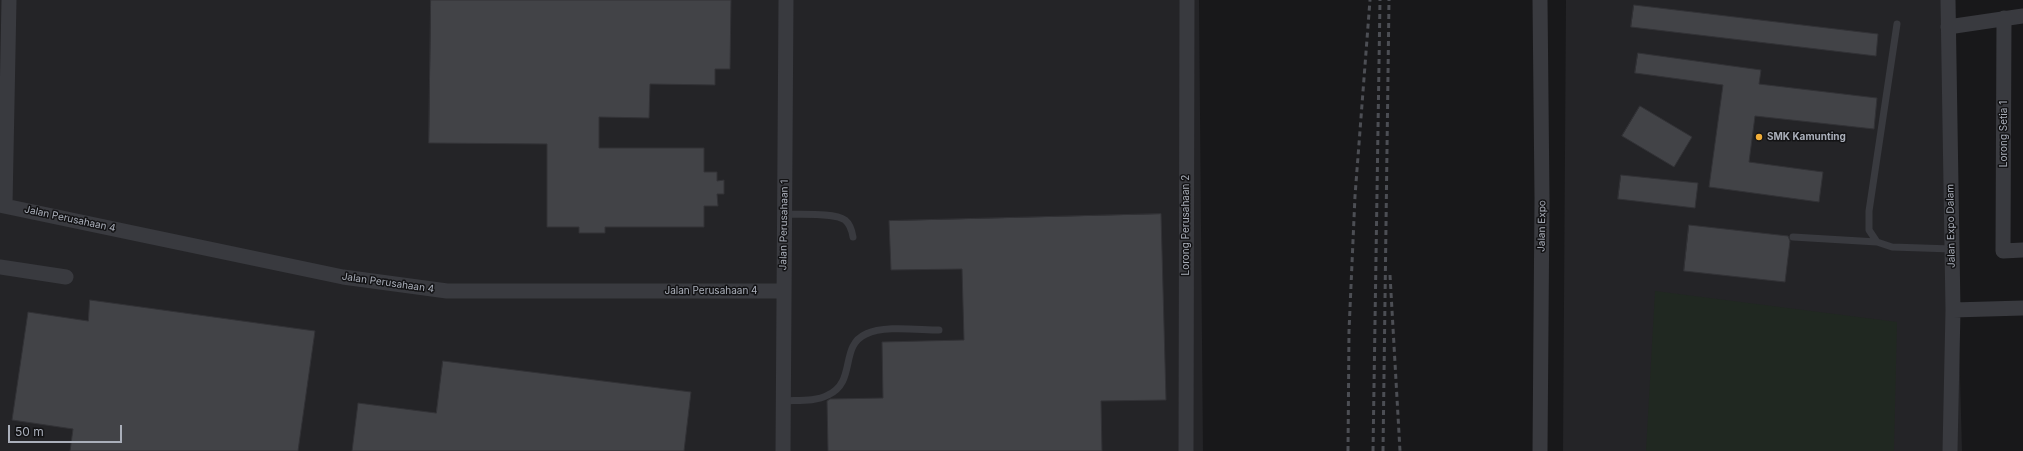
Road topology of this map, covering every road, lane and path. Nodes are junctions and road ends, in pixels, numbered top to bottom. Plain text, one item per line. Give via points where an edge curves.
1 (9, 0) edge
2 (786, 0) edge
3 (1187, 0) edge
4 (1540, 0) edge
5 (1948, 0) edge
6 (2023, 16) edge
7 (2004, 18) junction
8 (1897, 24) dead end
9 (1948, 27) junction
10 (3, 205) edge
11 (784, 214) junction
12 (853, 237) dead end
13 (1793, 237) dead end
14 (1877, 242) junction
15 (1952, 249) junction
16 (2023, 250) edge
17 (0, 267) edge
18 (66, 277) dead end
19 (783, 291) junction
20 (2023, 308) edge
21 (1953, 310) junction
22 (939, 330) dead end
23 (783, 402) junction
24 (783, 451) edge
25 (1186, 451) edge
26 (1540, 451) edge
27 (1950, 451) edge

1 - 10 street
2 - 11 street, Jalan Perusahaan 1
3 - 25 street, Lorong Perusahaan 2
4 - 26 street, Jalan Expo
5 - 9 street, Jalan Expo Dalam
6 - 7 street
7 - 9 street
7 - 16 street, Lorong Setia 1 via 2003,251
8 - 14 lane via 1870,211 1869,230
9 - 15 street, Jalan Expo Dalam
10 - 19 street, Jalan Perusahaan 4 via 343,277 448,291
11 - 12 lane via 835,216 845,220 851,228
11 - 19 street, Jalan Perusahaan 1
13 - 14 lane
14 - 15 lane via 1892,247
15 - 21 street, Jalan Expo Dalam
17 - 18 street
19 - 23 street, Jalan Perusahaan 1
20 - 21 street
21 - 27 street, Jalan Expo Dalam
22 - 23 lane via 883,330 866,333 855,341 849,353 842,386 828,395 814,399
23 - 24 street, Jalan Perusahaan 1

